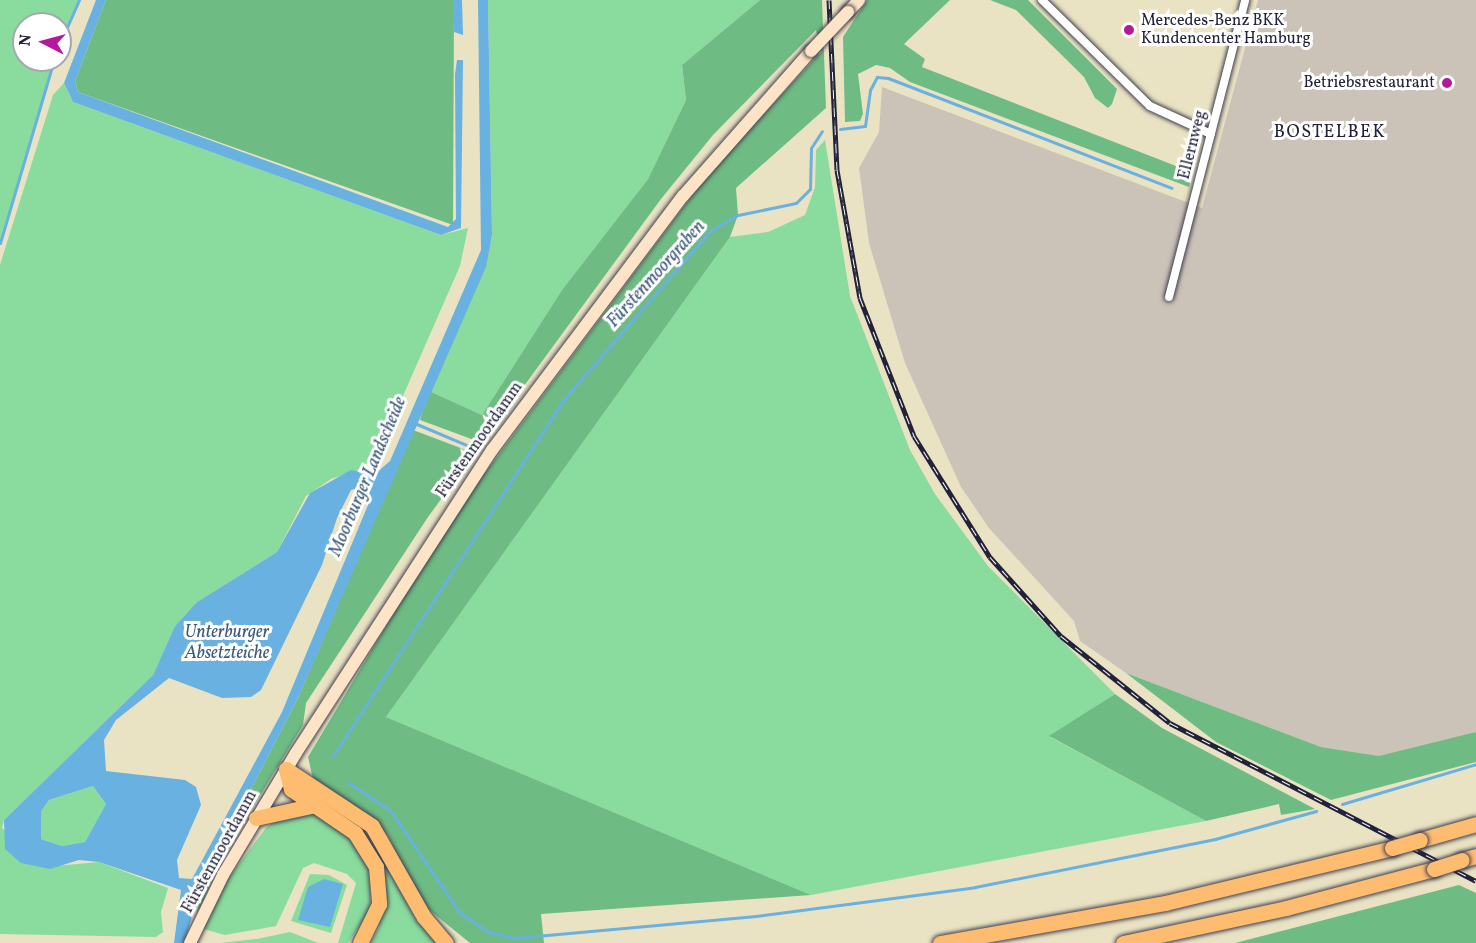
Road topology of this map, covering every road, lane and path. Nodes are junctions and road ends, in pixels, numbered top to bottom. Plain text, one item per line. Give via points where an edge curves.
1 (859, 0) edge
2 (1042, 0) edge
3 (1245, 0) edge
4 (1211, 134) junction
5 (1169, 297) dead end
6 (286, 769) junction
7 (315, 804) junction
8 (256, 818) junction
9 (1476, 824) edge
10 (1469, 858) edge
11 (190, 943) edge
12 (360, 943) edge
13 (446, 943) edge
14 (940, 943) edge
15 (1123, 943) edge

1 - 6 main road, Fürstenmoordamm, bridge via 683,195 492,450
2 - 4 street via 1150,106
3 - 4 street, Ellernweg
4 - 5 street, Ellernweg
6 - 7 highway via 291,789
6 - 8 main road, Fürstenmoordamm
6 - 13 highway via 372,825 392,851 423,917
7 - 8 highway
7 - 12 highway via 355,833 376,867 379,904
8 - 11 main road, Fürstenmoordamm
9 - 14 highway, bridge via 1165,903
10 - 15 highway, bridge via 1286,908

